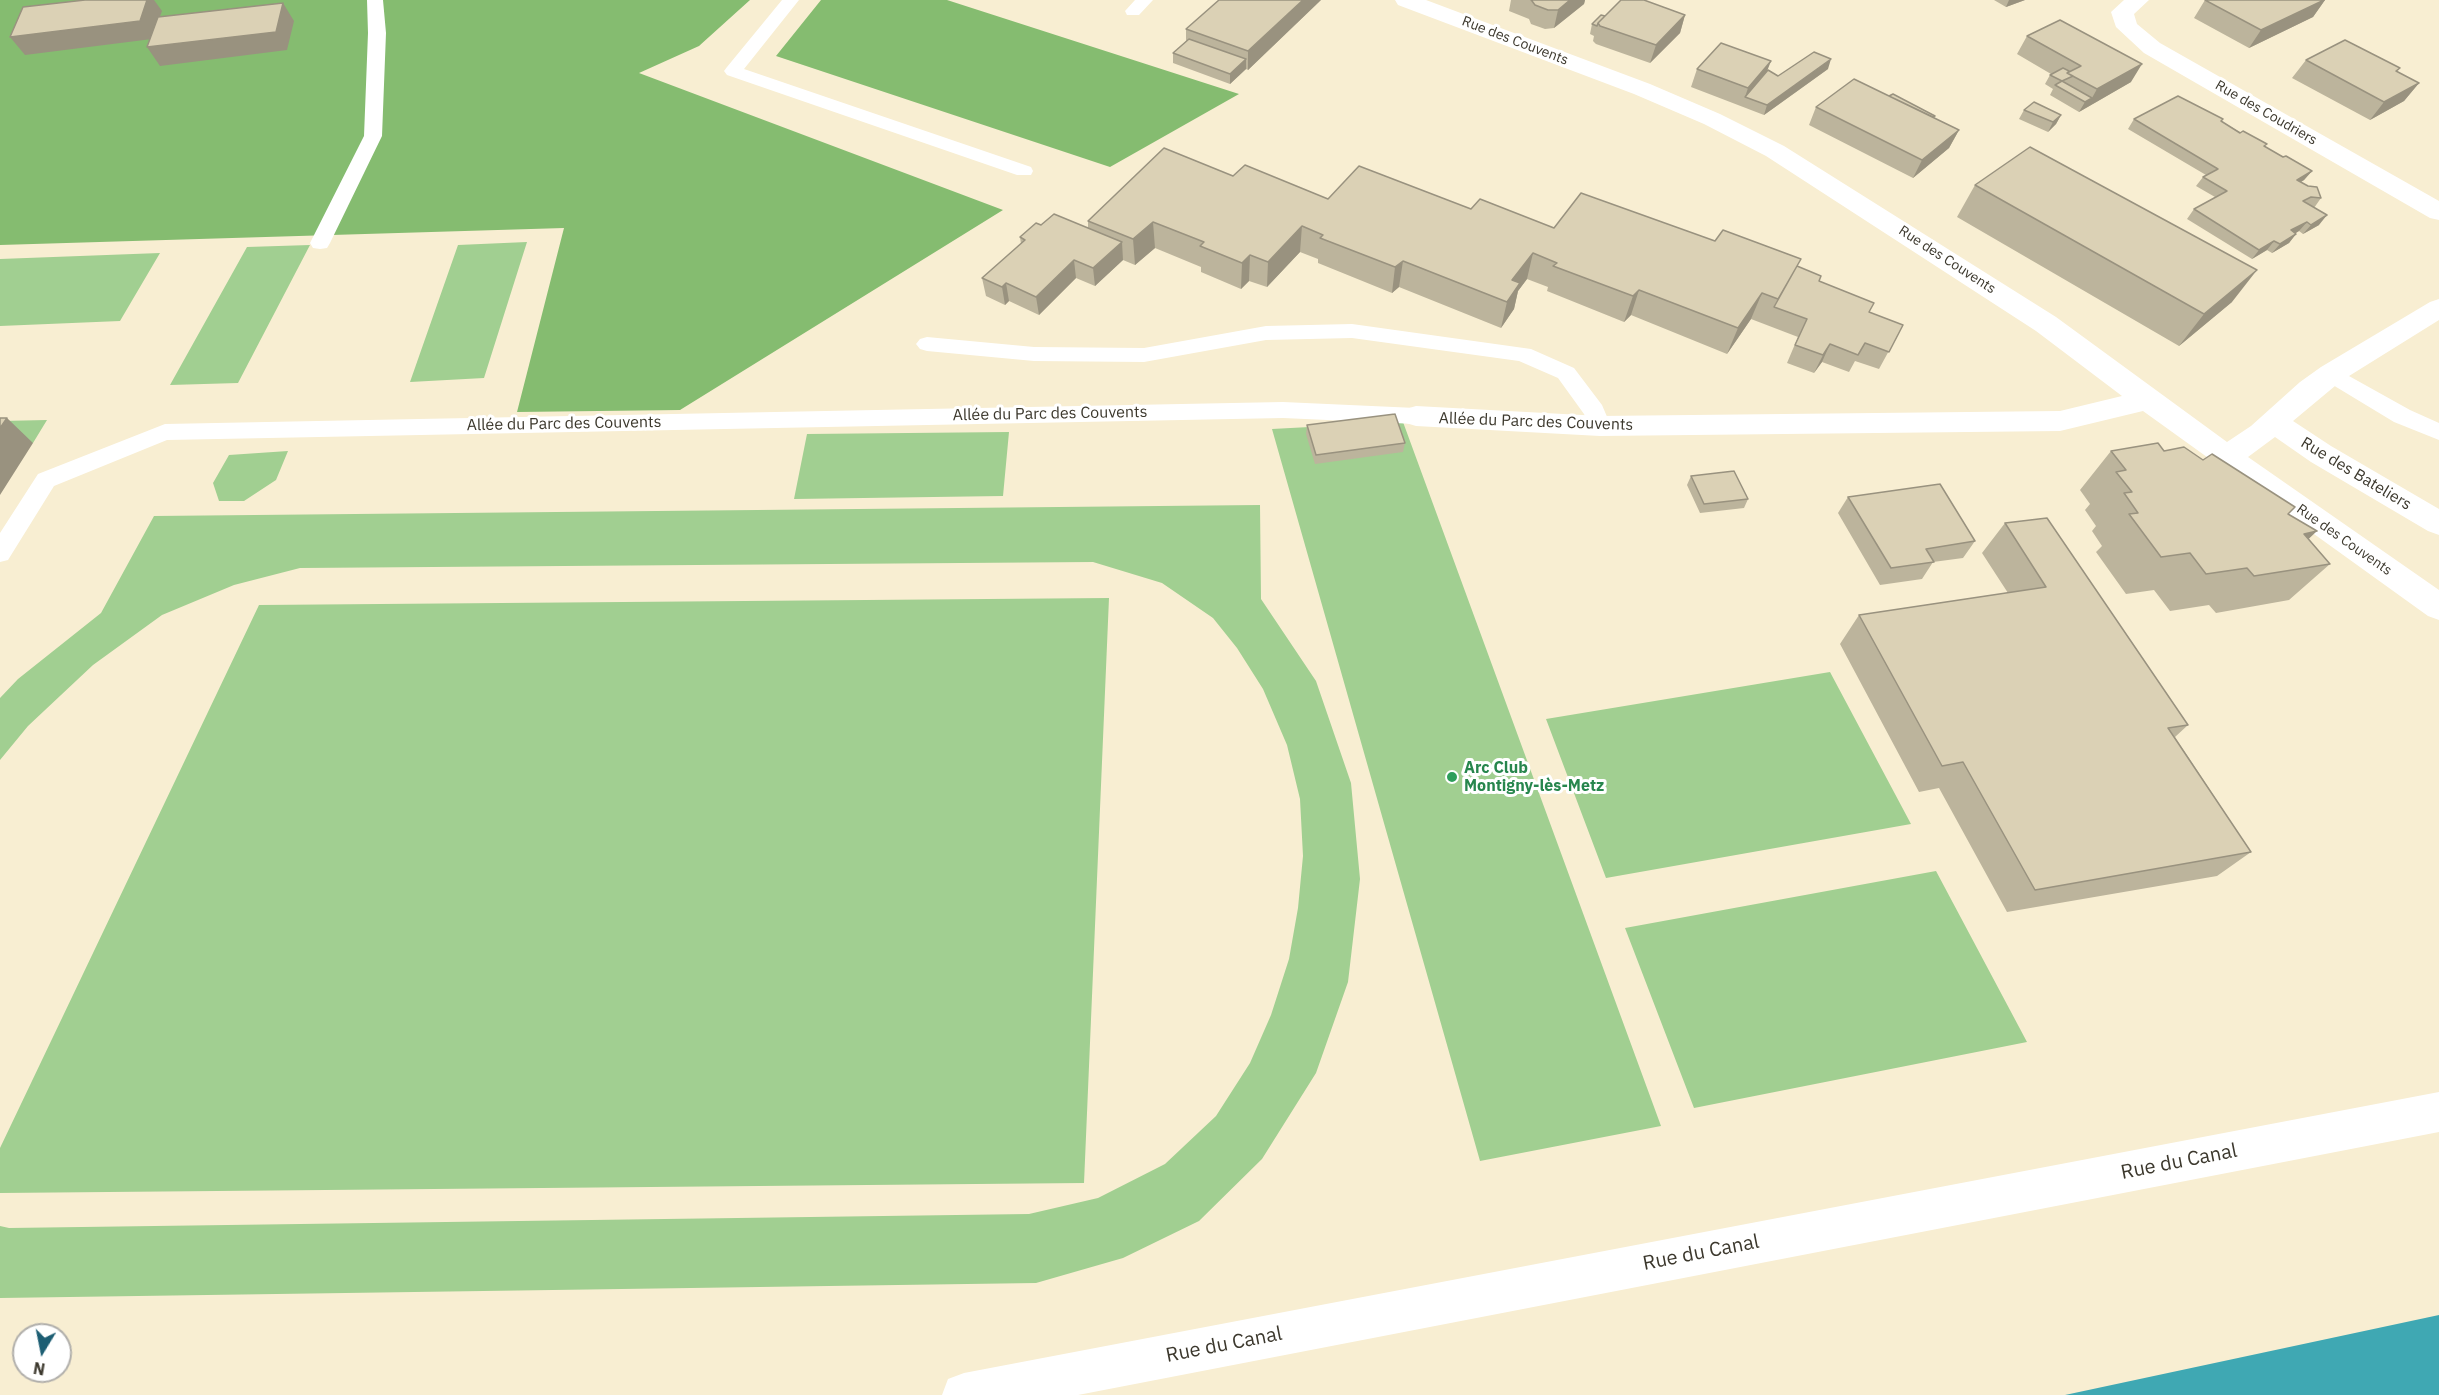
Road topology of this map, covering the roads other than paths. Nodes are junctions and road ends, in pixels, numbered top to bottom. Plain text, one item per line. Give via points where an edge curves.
1 (375, 0) edge
2 (791, 0) edge
3 (1406, 0) edge
4 (2138, 0) edge
5 (1024, 171) dead end
6 (2439, 212) edge
7 (320, 243) dead end
8 (2439, 309) edge
9 (927, 344) dead end
10 (2331, 374) junction
11 (2147, 399) junction
12 (1416, 416) joint
13 (2274, 422) junction
14 (1600, 426) junction
15 (2439, 432) edge
16 (2228, 457) junction
17 (2439, 523) edge
18 (0, 553) edge
19 (2439, 607) edge
20 (2439, 1112) edge
21 (964, 1395) edge

1 - 7 lane via 373,136
2 - 5 lane via 733,71
3 - 11 street, Rue des Couvents via 1642,89 1775,151 2046,324
4 - 6 street, Rue des Coudriers via 2122,12 2127,27 2152,48
8 - 10 street
9 - 14 lane via 1034,354 1144,355 1266,333 1352,331 1523,354 1566,373 1594,411
10 - 13 street
10 - 15 lane via 2402,416
11 - 14 street, Allée du Parc des Couvents via 2060,421
11 - 16 street, Rue des Couvents
12 - 14 street, Allée du Parc des Couvents
12 - 18 lane, Allée du Parc des Couvents via 1283,410 165,432 46,480
13 - 16 street
13 - 17 street, Rue des Bateliers
16 - 19 street, Rue des Couvents
20 - 21 street, Rue du Canal

